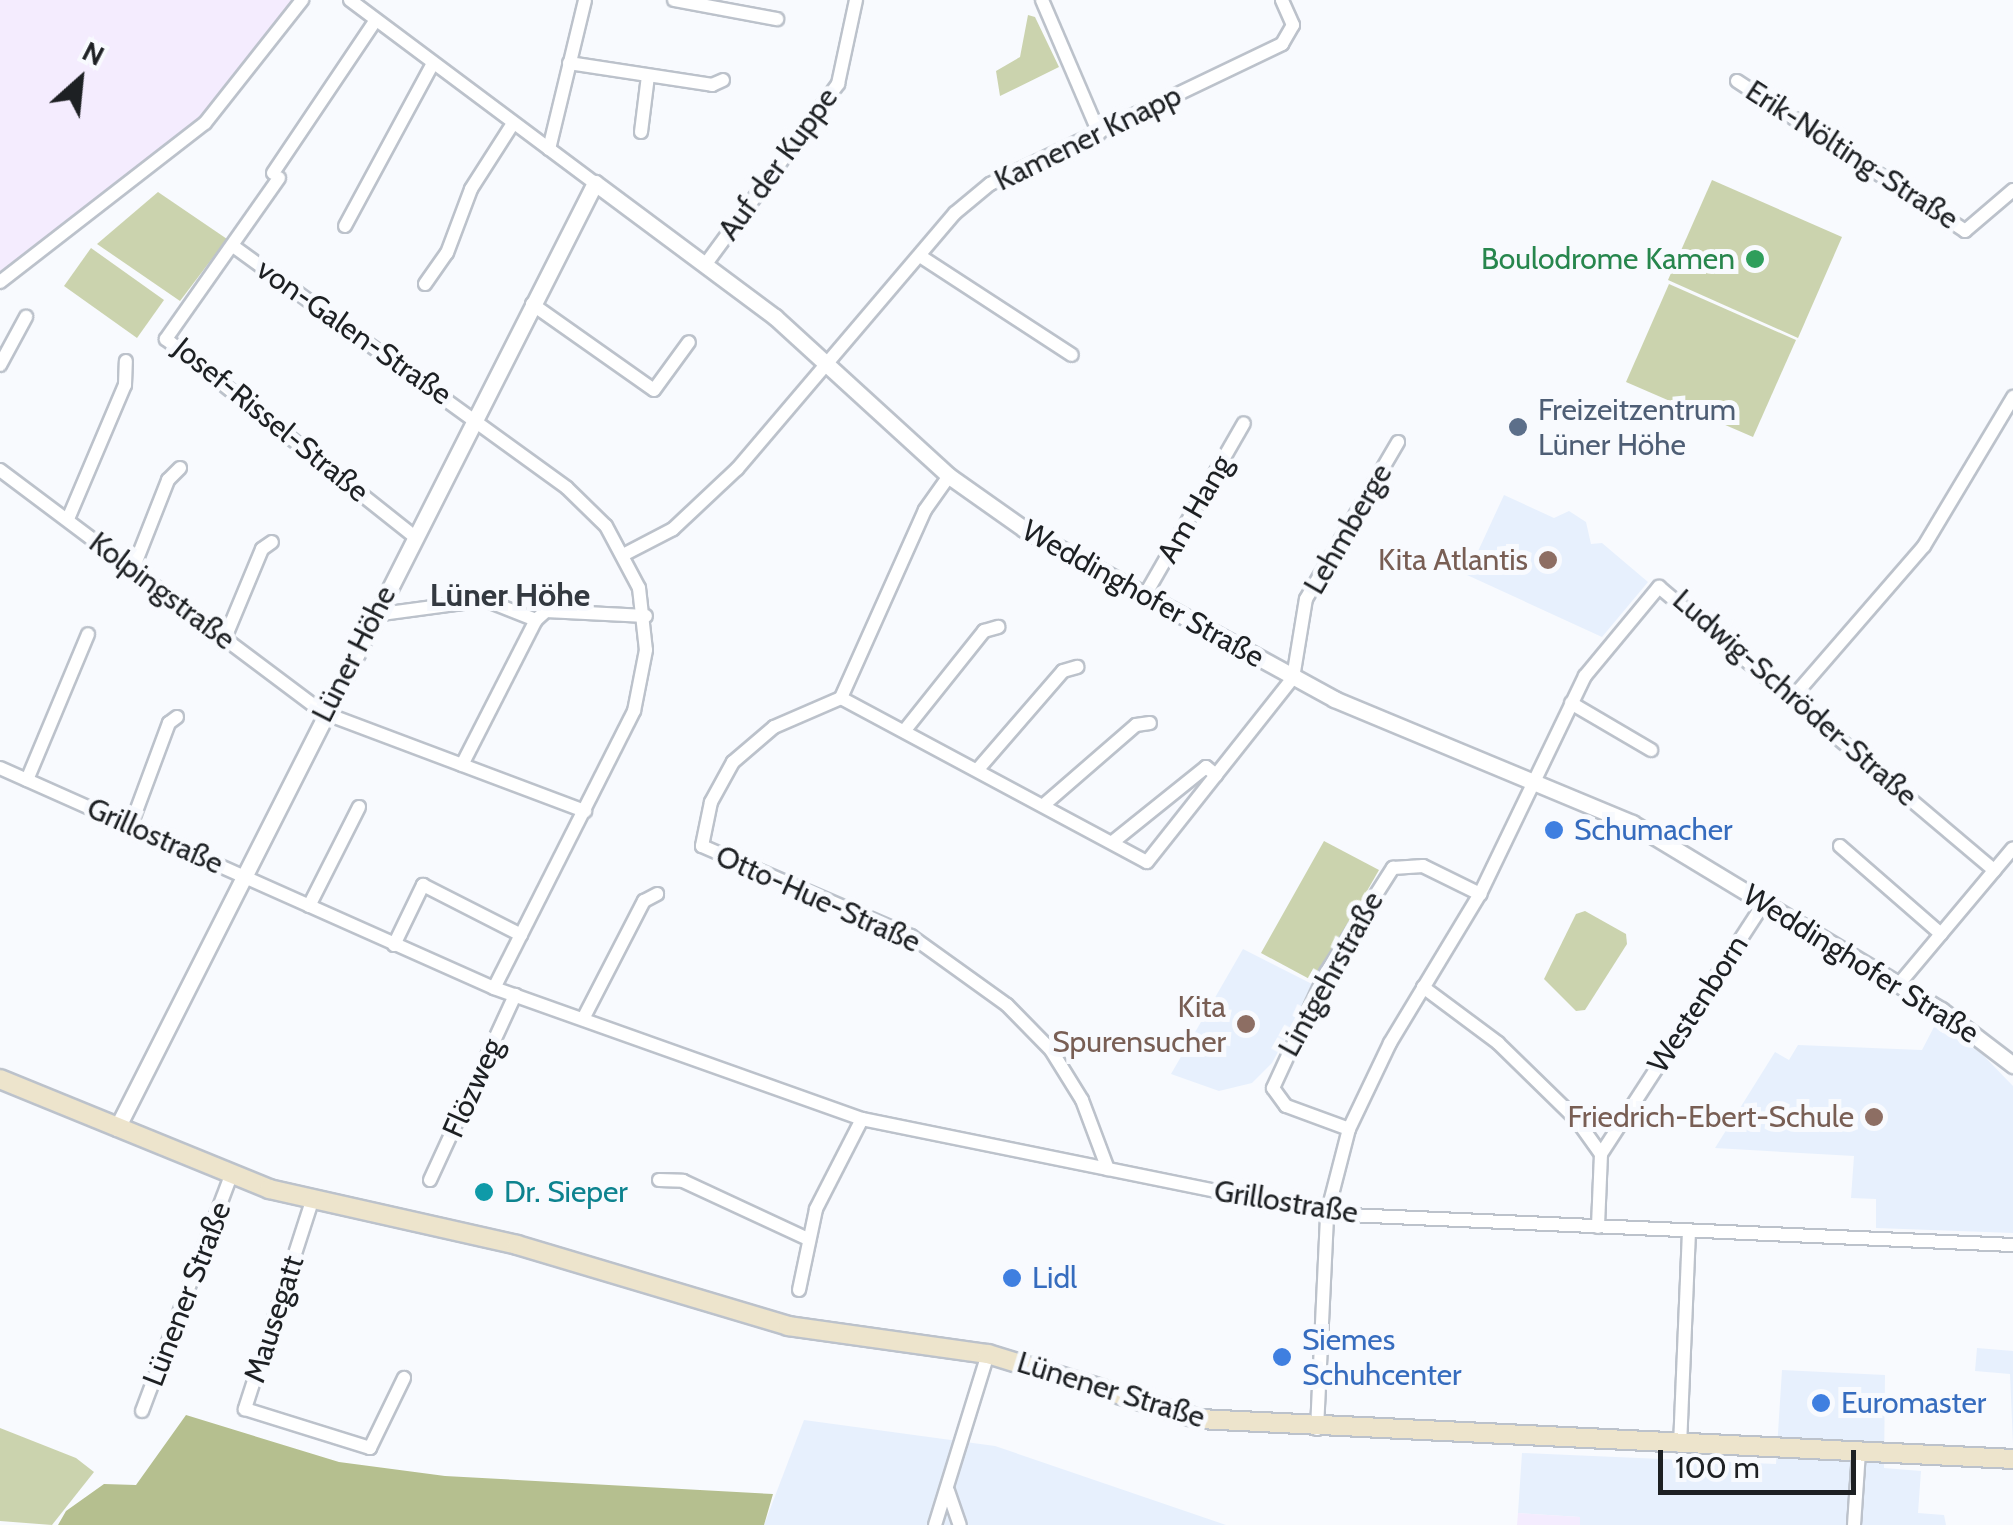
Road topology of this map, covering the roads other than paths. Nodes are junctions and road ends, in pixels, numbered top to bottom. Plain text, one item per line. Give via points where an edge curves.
1 (302, 0) edge
2 (350, 0) edge
3 (585, 0) edge
4 (674, 0) edge
5 (856, 0) edge
6 (1042, 0) edge
7 (1282, 0) edge
8 (777, 19) dead end
9 (376, 20) junction
10 (569, 63) junction
11 (433, 64) junction
12 (648, 76) junction
13 (723, 80) dead end
14 (1737, 81) dead end
15 (512, 125) junction
16 (640, 132) dead end
17 (1099, 133) junction
18 (549, 149) junction
19 (595, 183) junction
20 (2013, 190) edge
21 (345, 226) dead end
22 (233, 246) junction
23 (920, 256) junction
24 (704, 265) junction
25 (0, 282) edge
26 (425, 284) dead end
27 (532, 304) junction
28 (26, 317) dead end
29 (689, 342) dead end
30 (1072, 356) dead end
31 (126, 361) dead end
32 (828, 363) junction
33 (0, 365) edge
34 (2013, 396) edge
35 (474, 418) junction
36 (1244, 424) dead end
37 (1398, 442) dead end
38 (180, 468) dead end
39 (0, 470) edge
40 (950, 476) junction
41 (68, 519) junction
42 (414, 536) junction
43 (272, 542) dead end
44 (625, 554) junction
45 (134, 569) junction
46 (1145, 594) junction
47 (374, 615) junction
48 (646, 616) junction
49 (536, 620) junction
50 (998, 627) dead end
51 (88, 634) dead end
52 (225, 638) junction
53 (1078, 667) dead end
54 (1293, 678) junction
55 (1794, 696) junction
56 (841, 698) junction
57 (1571, 703) junction
58 (324, 713) junction
59 (177, 717) dead end
60 (1150, 723) dead end
61 (905, 730) junction
62 (1651, 750) dead end
63 (462, 764) junction
64 (0, 768) edge
65 (979, 768) junction
66 (1216, 775) junction
67 (27, 780) junction
68 (1536, 780) junction
69 (1046, 803) junction
70 (359, 807) dead end
71 (585, 811) junction
72 (131, 825) junction
73 (1114, 842) junction
74 (1840, 846) dead end
75 (2013, 848) edge
76 (1994, 870) junction
77 (242, 874) junction
78 (657, 894) dead end
79 (1480, 894) junction
80 (1764, 904) junction
81 (309, 906) junction
82 (1941, 934) junction
83 (521, 935) junction
84 (394, 945) junction
85 (1899, 984) junction
86 (1424, 987) junction
87 (494, 988) junction
88 (515, 994) junction
89 (583, 1019) junction
90 (2013, 1065) edge
91 (0, 1079) edge
92 (862, 1119) junction
93 (116, 1128) junction
94 (1350, 1129) junction
95 (1601, 1154) junction
96 (1108, 1169) junction
97 (232, 1176) junction
98 (430, 1180) dead end
99 (659, 1180) dead end
100 (312, 1201) junction
101 (1327, 1214) junction
102 (1598, 1227) junction
103 (1689, 1231) junction
104 (808, 1239) junction
105 (2013, 1245) edge
106 (798, 1290) dead end
107 (988, 1354) junction
108 (404, 1378) dead end
109 (142, 1411) dead end
110 (1317, 1429) junction
111 (1680, 1446) junction
112 (1858, 1451) junction
113 (2013, 1459) edge
114 (948, 1488) junction
115 (935, 1525) edge
116 (960, 1525) edge
117 (1854, 1525) edge

1 - 25 street via 205,123
2 - 9 street, Weddinghofer Straße
3 - 10 street
4 - 8 street
5 - 24 street, Auf der Kuppe via 838,84 826,105
6 - 17 street
7 - 17 street, Kamener Knapp via 1292,33
9 - 11 street, Weddinghofer Straße
9 - 22 street
10 - 12 street
10 - 18 street
11 - 15 street, Weddinghofer Straße
11 - 21 street
12 - 13 street via 712,85
12 - 16 street
14 - 20 street, Erik-Nölting-Straße via 1965,230
15 - 18 street, Weddinghofer Straße
15 - 26 street via 471,188 447,254
17 - 23 street, Kamener Knapp via 990,184 954,213
18 - 19 street, Weddinghofer Straße
19 - 24 street, Weddinghofer Straße
19 - 27 street, Lüner Höhe
22 - 35 street, von-Galen-Straße
22 - 42 street, Josef-Rissel-Straße via 166,339
23 - 30 street
23 - 32 street, Kamener Knapp
24 - 32 street, Weddinghofer Straße
27 - 29 street via 654,390
27 - 35 street, Lüner Höhe
28 - 33 street
31 - 41 street via 125,386
32 - 40 street, Weddinghofer Straße
32 - 44 street, Kamener Knapp via 724,481 672,529
34 - 55 street via 1924,546
35 - 42 street, Lüner Höhe
35 - 44 street, von-Galen-Straße via 567,488
36 - 46 street, Am Hang
37 - 54 street, Lehmberge via 1306,599
38 - 45 street via 168,480
39 - 41 street, Kolpingstraße
40 - 46 street, Weddinghofer Straße via 1024,530
40 - 56 street via 926,510
41 - 45 street, Kolpingstraße
42 - 47 street, Lüner Höhe
43 - 52 street via 262,549
44 - 48 street
45 - 52 street, Kolpingstraße
46 - 54 street, Weddinghofer Straße
47 - 49 street via 485,600
47 - 58 street, Lüner Höhe
48 - 49 street via 546,611
48 - 71 street via 634,710
49 - 63 street
50 - 61 street via 984,631
51 - 67 street
52 - 58 street, Kolpingstraße
53 - 65 street via 1063,671
54 - 66 street
54 - 68 street, Weddinghofer Straße via 1408,732
55 - 57 street, Ludwig-Schröder-Straße via 1659,587 1600,654
55 - 76 street, Ludwig-Schröder-Straße
56 - 61 street
56 - 96 street, Otto-Hue-Straße via 774,728 733,762 711,802 702,846 860,910 961,968 1052,1050 1098,1132
57 - 62 street
57 - 68 street, Ludwig-Schröder-Straße
58 - 63 street, Kolpingstraße
58 - 77 street, Lüner Höhe
59 - 72 street via 168,723
60 - 69 street via 1136,725
61 - 65 street
63 - 71 street, Kolpingstraße
64 - 67 street, Grillostraße
65 - 69 street
66 - 73 street via 1206,768
66 - 73 street via 1147,862
67 - 72 street, Grillostraße
68 - 79 street
68 - 80 street, Weddinghofer Straße via 1632,822
69 - 73 street
70 - 81 street
71 - 83 street
72 - 77 street, Grillostraße
74 - 82 street
75 - 76 street
76 - 82 street
77 - 81 street, Grillostraße
77 - 93 street, Lüner Höhe
78 - 89 street via 644,900
79 - 86 street
79 - 94 street, Lintgehrstraße via 1424,866 1393,868 1326,973 1273,1088 1286,1106
80 - 85 street, Weddinghofer Straße
80 - 95 street, Westenborn
81 - 84 street, Grillostraße
82 - 85 street
83 - 84 street via 423,885
83 - 87 street
84 - 87 street, Grillostraße
85 - 90 street, Weddinghofer Straße
86 - 94 street
86 - 95 street via 1543,1085
87 - 88 street, Grillostraße
88 - 89 street, Grillostraße
88 - 98 street, Flözweg
89 - 92 street, Grillostraße
91 - 93 main road, Lünener Straße
92 - 96 street, Grillostraße
92 - 104 street via 816,1209
93 - 97 main road, Lünener Straße
94 - 101 street
95 - 102 street
96 - 101 street, Grillostraße
97 - 100 main road, Lünener Straße
97 - 109 street, Lünener Straße
99 - 104 street via 684,1181
100 - 107 main road, Lünener Straße via 518,1246 792,1326
100 - 108 street, Mausegatt via 245,1409 370,1448
101 - 102 street, Grillostraße
101 - 110 street
102 - 103 street, Grillostraße
103 - 105 street, Grillostraße
103 - 111 street
104 - 106 street
107 - 110 main road, Lünener Straße via 1170,1413
107 - 114 street
110 - 111 main road, Lünener Straße
111 - 112 main road, Lünener Straße
112 - 113 main road, Lünener Straße
112 - 117 street
114 - 115 street
114 - 116 street

